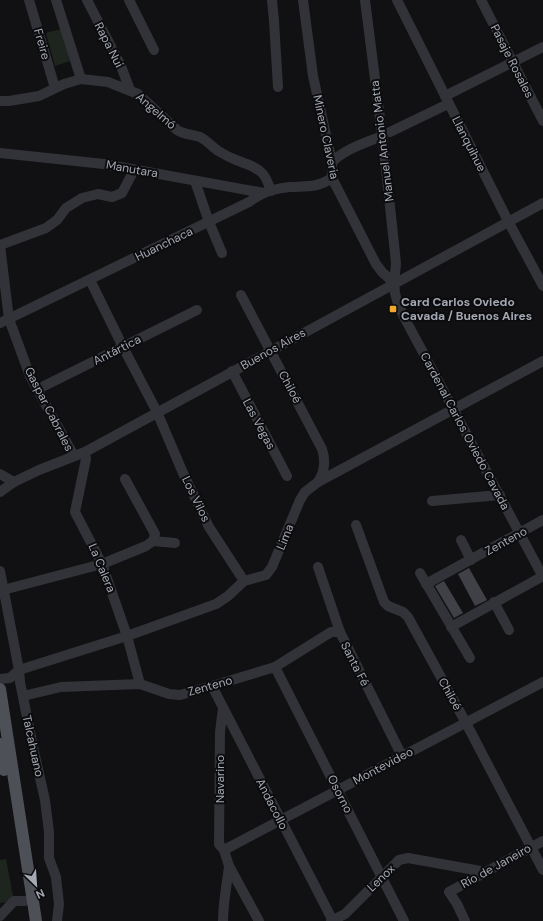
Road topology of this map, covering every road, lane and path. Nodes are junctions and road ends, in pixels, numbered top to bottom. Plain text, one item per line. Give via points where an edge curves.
1 (29, 0) edge
2 (56, 0) edge
3 (87, 0) edge
4 (129, 0) edge
5 (272, 0) edge
6 (303, 0) edge
7 (365, 0) edge
8 (397, 0) edge
9 (481, 0) edge
10 (543, 47) edge
11 (154, 50) dead end
12 (512, 62) junction
13 (81, 79) junction
14 (278, 87) dead end
15 (55, 88) junction
16 (130, 90) junction
17 (447, 100) junction
18 (0, 101) edge
19 (543, 121) edge
20 (386, 134) junction
21 (0, 153) edge
22 (332, 162) junction
23 (134, 170) junction
24 (332, 178) junction
25 (195, 181) junction
26 (267, 192) junction
27 (543, 203) edge
28 (508, 221) junction
29 (209, 222) junction
30 (0, 245) edge
31 (222, 253) dead end
32 (90, 280) junction
33 (394, 283) junction
34 (543, 286) edge
35 (241, 295) dead end
36 (197, 310) dead end
37 (5, 321) edge
38 (123, 347) junction
39 (270, 350) junction
40 (543, 361) edge
41 (232, 372) junction
42 (38, 389) junction
43 (453, 409) junction
44 (157, 412) junction
45 (85, 452) junction
46 (74, 456) junction
47 (0, 474) edge
48 (288, 476) dead end
49 (125, 479) dead end
50 (14, 482) junction
51 (318, 482) junction
52 (0, 492) edge
53 (500, 496) junction
54 (432, 501) dead end
55 (543, 520) edge
56 (356, 525) dead end
57 (520, 533) junction
58 (461, 540) dead end
59 (153, 541) junction
60 (174, 543) dead end
61 (471, 560) junction
62 (102, 564) junction
63 (318, 567) dead end
64 (0, 571) edge
65 (420, 573) dead end
66 (543, 576) edge
67 (244, 581) junction
68 (426, 584) junction
69 (3, 590) junction
70 (494, 602) junction
71 (451, 627) junction
72 (509, 630) dead end
73 (340, 632) junction
74 (127, 636) junction
75 (470, 658) dead end
76 (276, 667) junction
77 (19, 670) junction
78 (5, 678) edge
79 (20, 682) junction
80 (543, 682) edge
81 (140, 684) junction
82 (212, 686) junction
83 (0, 688) edge
84 (23, 696) junction
85 (223, 708) junction
86 (466, 723) junction
87 (0, 744) edge
88 (402, 756) junction
89 (338, 790) junction
90 (13, 802) junction
91 (280, 820) junction
92 (543, 841) edge
93 (531, 847) junction
94 (224, 850) junction
95 (229, 866) junction
96 (543, 870) edge
97 (486, 872) junction
98 (382, 877) junction
99 (26, 901) junction
100 (1, 913) edge
101 (28, 921) edge
102 (36, 921) edge
103 (58, 921) edge
104 (223, 921) edge
105 (259, 921) edge
106 (333, 921) edge
107 (404, 921) edge
108 (464, 921) edge

1 - 15 street, Freire
2 - 13 street
3 - 16 street, Rapa Nui via 121,66
4 - 11 street
5 - 14 street
6 - 22 street, Minero Claveria via 313,76
7 - 20 street, Manuel Antonio Matta
8 - 17 street, Llanquihue
9 - 12 street, Pasaje Rosales
10 - 12 street
12 - 17 street
12 - 19 street, Pasaje Rosales
13 - 15 street, Angelmó
13 - 16 street, Angelmó via 108,82
15 - 18 street, Angelmó via 39,96
16 - 26 street, Angelmó via 138,94 177,130 194,135 220,152 255,167 266,178
17 - 20 street
17 - 28 street, Llanquihue
20 - 22 street via 358,146
20 - 33 street, Manuel Antonio Matta via 396,264
21 - 23 street, Manutara via 104,164
22 - 24 street, Minero Claveria
23 - 25 street, Manutara
23 - 30 street via 122,192 112,197 98,194 82,198 66,208 46,228
24 - 26 street, Huanchaca via 308,187 290,187
24 - 33 street, Minero Claveria via 376,264
25 - 26 street, Manutara
25 - 29 street
26 - 29 street, Huanchaca
27 - 28 street, Buenos Aires
28 - 33 street, Buenos Aires
28 - 34 street, Llanquihue
29 - 31 street
29 - 32 street, Huanchaca
30 - 37 street, Gaspar Cabrales
32 - 37 street, Huanchaca
32 - 38 street, Los Vilos
33 - 39 street, Buenos Aires
33 - 43 street, Cardenal Carlos Oviedo Cavada via 403,315
35 - 39 street, Chiloé
36 - 38 street, Antártica
37 - 42 street, Gaspar Cabrales
38 - 42 street, Antártica
38 - 44 street, Los Vilos
39 - 41 street, Buenos Aires
39 - 51 street, Chiloé via 322,449 324,469
40 - 43 street, Lima
41 - 44 street, Buenos Aires
41 - 48 street, Las Vegas
42 - 46 street, Gaspar Cabrales
43 - 51 street, Lima
43 - 53 street, Cardenal Carlos Oviedo Cavada
44 - 45 street, Buenos Aires
44 - 67 street, Los Vilos via 209,527
45 - 46 street, Buenos Aires
45 - 62 street, La Calera via 86,459 75,512
46 - 50 street, Buenos Aires
47 - 50 street
49 - 59 street via 155,534
50 - 52 street
51 - 67 street, Lima via 305,492 300,500 272,567 266,575
53 - 54 street
53 - 57 street, Cardenal Carlos Oviedo Cavada
55 - 57 street, Zenteno
56 - 86 street, Chiloé via 384,602 408,617
57 - 61 street, Zenteno
57 - 66 street, Cardenal Carlos Oviedo Cavada
58 - 61 street
59 - 60 street
59 - 62 street
61 - 68 street, Zenteno
62 - 69 street
62 - 74 street, La Calera
63 - 73 street, Santa Fé
64 - 69 street, Talcahuano
65 - 68 street
66 - 70 street
67 - 74 street, Lima via 216,604
68 - 71 street
69 - 77 street, Talcahuano
70 - 71 street
70 - 72 street
71 - 75 street
73 - 76 street, Zenteno via 331,632
73 - 88 street, Santa Fé
74 - 77 street, Lima
74 - 81 street, La Calera
76 - 82 street, Zenteno
76 - 89 street, Osorno
77 - 78 street, Lima
77 - 79 street, Talcahuano
78 - 79 street, Lima
79 - 84 street, Talcahuano
80 - 86 street, Montevideo
81 - 82 street, Zenteno via 180,695
81 - 84 street, Zenteno via 61,687
82 - 85 street, Andacollo
83 - 90 main road
84 - 103 street, Talcahuano via 45,800 49,858 56,877 59,904
85 - 91 street, Andacollo
85 - 94 street, Navarino via 220,732 219,844
86 - 88 street, Montevideo
86 - 93 street, Chiloé
87 - 90 main road
88 - 89 street, Montevideo
89 - 91 street, Montevideo
89 - 98 street, Osorno
90 - 99 main road
90 - 102 main road
91 - 94 street, Montevideo
91 - 106 street, Andacollo
92 - 93 street, Río de Janeiro
93 - 96 street, Chiloé
93 - 97 street, Río de Janeiro
94 - 95 street
95 - 104 street
95 - 105 street
97 - 98 street, Lenox via 408,858 399,860
97 - 108 street, Río de Janeiro via 450,892
98 - 106 street, Lenox via 345,914
98 - 107 street, Osorno
99 - 100 street via 14,901
99 - 101 main road

